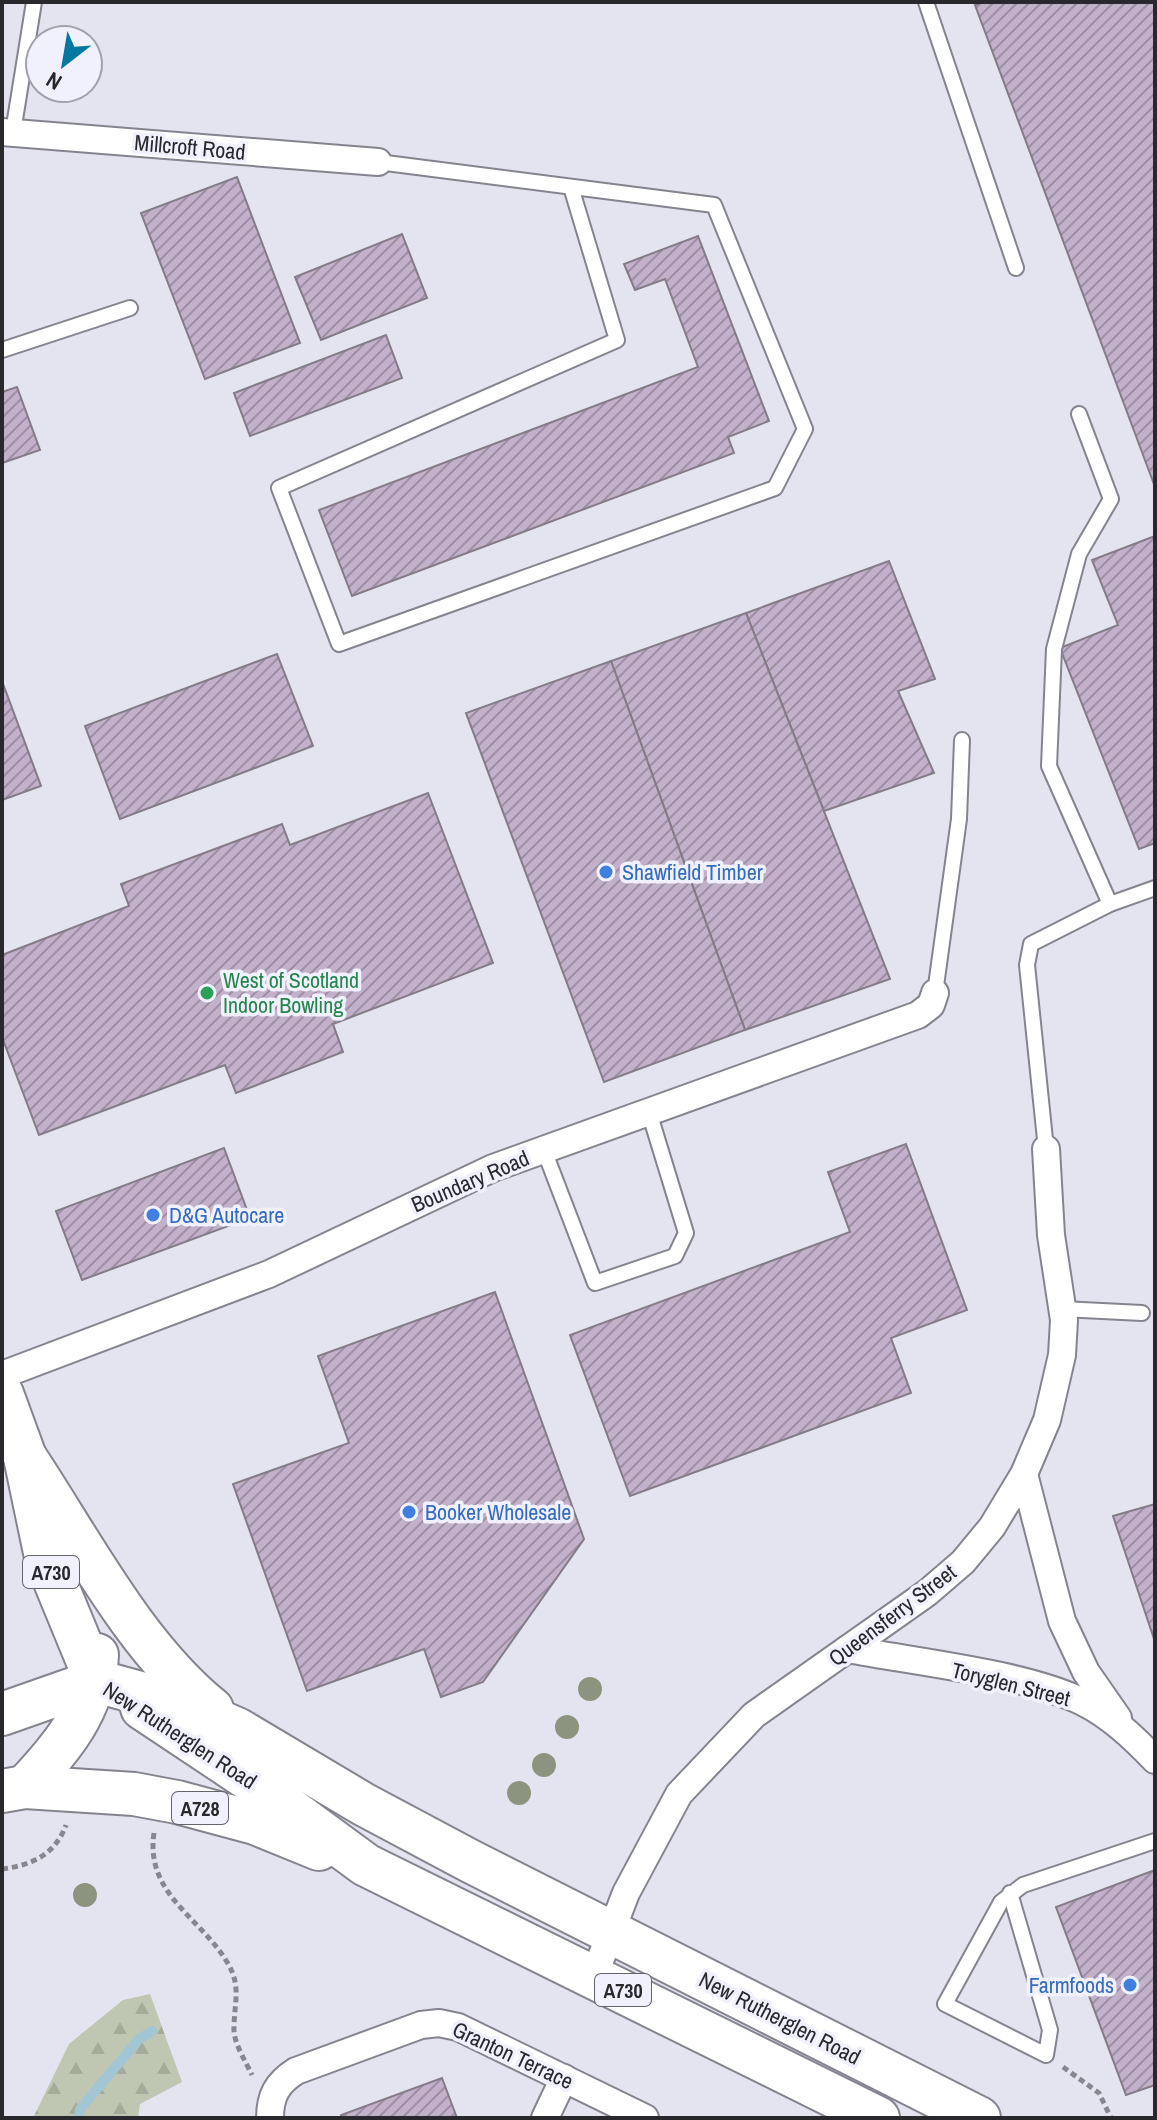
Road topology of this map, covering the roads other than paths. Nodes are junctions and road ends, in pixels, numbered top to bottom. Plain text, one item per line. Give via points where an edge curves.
1 (34, 2) edge
2 (926, 2) edge
3 (7, 132) edge
4 (378, 162) joint
5 (571, 187) junction
6 (1016, 268) dead end
7 (130, 308) dead end
8 (2, 350) edge
9 (1079, 414) dead end
10 (962, 740) dead end
11 (1155, 888) edge
12 (1110, 904) junction
13 (935, 993) joint
14 (649, 1112) junction
15 (1046, 1149) joint
16 (544, 1150) junction
17 (1062, 1309) junction
18 (1142, 1313) dead end
19 (2, 1375) edge
20 (2, 1394) edge
21 (25, 1457) junction
22 (1024, 1474) junction
23 (100, 1570) junction
24 (848, 1649) junction
25 (96, 1681) junction
26 (2, 1714) edge
27 (237, 1729) junction
28 (1128, 1732) junction
29 (1155, 1760) edge
30 (14, 1789) edge
31 (1155, 1841) edge
32 (366, 1865) junction
33 (1010, 1893) junction
34 (612, 1933) junction
35 (594, 1976) junction
36 (564, 2078) junction
37 (270, 2118) edge
38 (545, 2118) edge
39 (645, 2118) edge
40 (878, 2118) edge
41 (979, 2118) edge

1 - 3 lane
2 - 6 lane
3 - 4 street, Millcroft Road
4 - 5 lane
5 - 5 lane via 714,205 805,429 775,488 339,644 279,488 617,340
7 - 8 lane
9 - 12 lane via 1111,499 1079,554 1054,649 1049,766
10 - 13 lane via 959,819
11 - 12 lane
12 - 15 lane via 1031,944 1027,965
13 - 14 street, Boundary Road via 931,1005 918,1015
14 - 16 street, Boundary Road
14 - 16 lane via 686,1233 682,1247 664,1262 595,1283
15 - 17 street, Queensferry Street
16 - 19 street, Boundary Road via 493,1168 269,1274
17 - 18 lane
17 - 22 street, Queensferry Street via 1062,1355 1047,1420
20 - 21 main road, A730
21 - 23 main road, A730
21 - 25 main road, A730 via 47,1562
22 - 24 street, Queensferry Street via 963,1562
22 - 28 street via 1062,1621 1086,1672
23 - 25 main road, A728
23 - 27 main road, A730 via 145,1641
24 - 28 street, Toryglen Street via 1042,1687 1083,1703
24 - 34 street, Queensferry Street via 754,1715 679,1794 626,1893
25 - 26 main road
25 - 27 main road, New Rutherglen Road via 177,1703
25 - 30 main road, A728 via 60,1750
25 - 32 main road, New Rutherglen Road / A730 via 232,1768
27 - 34 main road, New Rutherglen Road / A730 via 363,1804
28 - 29 street, Toryglen Street
30 - 32 main road, A728 via 134,1794 177,1802 255,1823
31 - 33 lane
32 - 35 main road, New Rutherglen Road / A730
33 - 33 lane via 945,2004 1046,2055 1050,2030
34 - 35 street, Queensferry Street
34 - 41 main road, New Rutherglen Road / A730
35 - 40 main road, New Rutherglen Road / A730
36 - 37 street, Granton Terrace via 458,2027 431,2023 296,2071 273,2095
36 - 38 street
36 - 39 street, Granton Terrace

